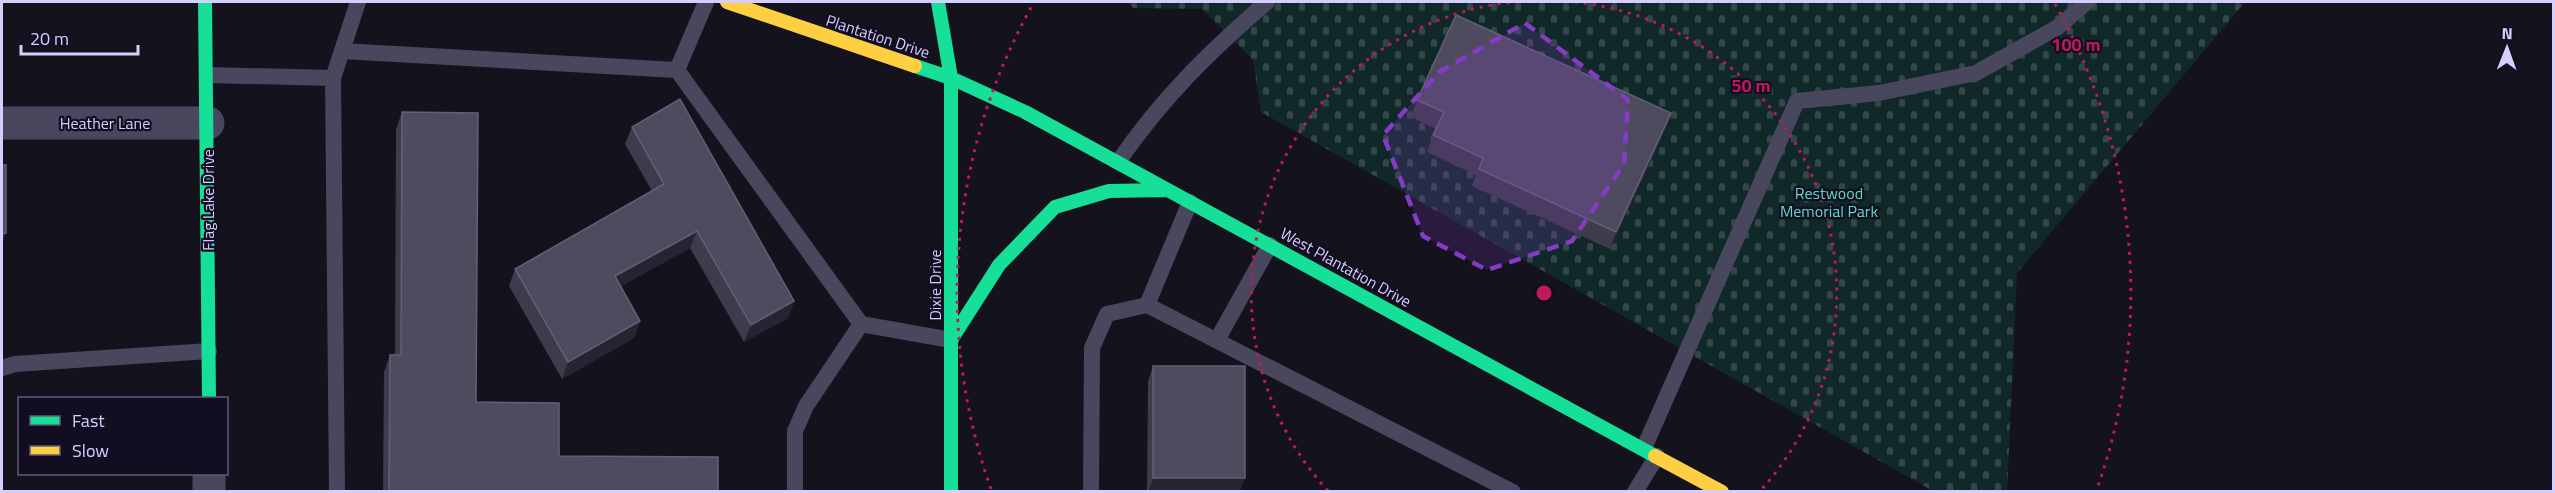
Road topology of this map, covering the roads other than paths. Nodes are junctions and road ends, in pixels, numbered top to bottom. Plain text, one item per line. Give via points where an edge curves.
1 (205, 2) edge
2 (358, 2) edge
3 (706, 2) edge
4 (727, 2) edge
5 (938, 2) edge
6 (1267, 2) edge
7 (2087, 2) edge
8 (342, 51) junction
9 (677, 70) junction
10 (207, 75) junction
11 (333, 78) junction
12 (951, 78) junction
13 (2, 123) edge
14 (208, 123) junction
15 (1118, 162) junction
16 (1168, 190) junction
17 (1190, 202) junction
18 (1270, 245) junction
19 (1147, 304) junction
20 (861, 324) junction
21 (951, 340) junction
22 (1217, 340) junction
23 (208, 351) junction
24 (2, 368) edge
25 (209, 397) edge
26 (1650, 452) junction
27 (209, 475) edge
28 (209, 492) edge
29 (337, 492) edge
30 (795, 492) edge
31 (951, 492) edge
32 (1091, 492) edge
33 (1512, 492) edge
34 (1635, 492) edge
35 (1722, 492) edge

1 - 10 main road, Flag Lake Drive
2 - 8 lane
3 - 9 lane
4 - 12 main road, Plantation Drive
5 - 12 main road, Dixie Drive
6 - 15 lane via 1193,68 1148,118
7 - 26 lane via 2058,27 1976,73 1879,93 1797,101
8 - 9 lane
8 - 11 lane
9 - 20 lane
10 - 11 lane
10 - 14 main road, Flag Lake Drive
11 - 29 lane
12 - 15 main road, West Plantation Drive
12 - 21 main road, Dixie Drive
13 - 14 street, Heather Lane
14 - 23 main road, Flag Lake Drive
15 - 16 main road, West Plantation Drive
16 - 17 main road, West Plantation Drive
16 - 21 main road via 1109,191 1055,207 999,265
17 - 18 main road, West Plantation Drive
17 - 19 lane
18 - 22 lane
18 - 26 main road, West Plantation Drive
19 - 22 lane
19 - 32 lane via 1107,314 1092,348
20 - 21 lane
20 - 30 lane via 806,406 795,431
21 - 31 main road, Dixie Drive
22 - 33 lane
23 - 24 lane
23 - 25 main road, Flag Lake Drive
26 - 34 lane
26 - 35 main road, West Plantation Drive
27 - 28 street

